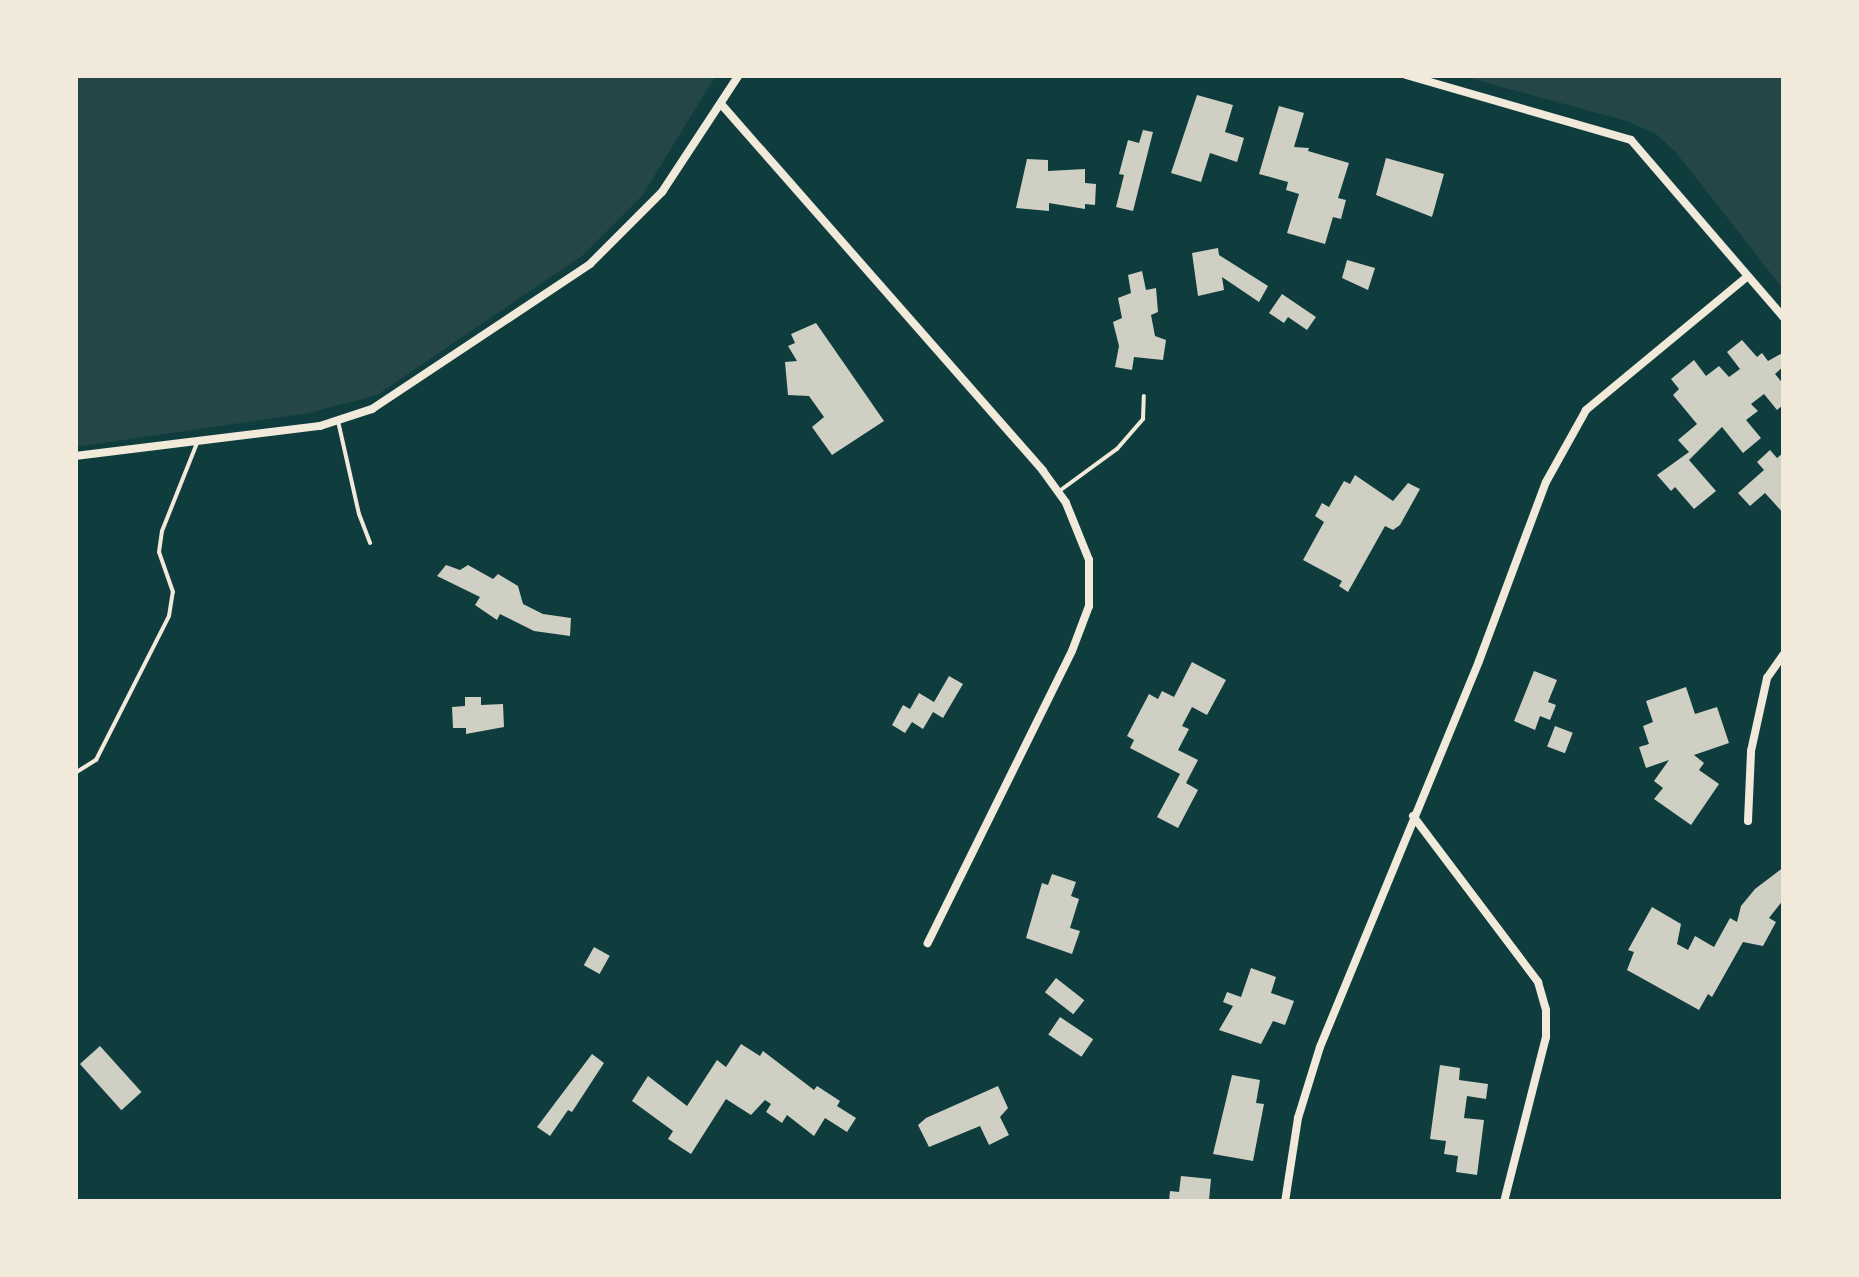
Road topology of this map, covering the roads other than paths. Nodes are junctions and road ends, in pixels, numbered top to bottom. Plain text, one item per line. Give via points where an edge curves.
1 (738, 75) edge
2 (1406, 75) edge
3 (721, 104) junction
4 (1747, 277) junction
5 (1784, 318) edge
6 (1144, 396) dead end
7 (338, 420) junction
8 (198, 439) junction
9 (75, 456) edge
10 (1058, 492) junction
11 (370, 542) dead end
12 (1784, 654) edge
13 (75, 773) edge
14 (1413, 816) junction
15 (1748, 821) dead end
16 (928, 942) dead end
17 (1285, 1202) edge
18 (1504, 1202) edge

1 - 3 street
2 - 4 street via 1631,140
3 - 7 street via 662,192 590,264 372,409
3 - 10 street
4 - 5 street
4 - 14 street via 1586,410 1546,482
6 - 10 lane via 1143,420 1117,449
7 - 8 street
7 - 11 lane
8 - 9 street
8 - 13 lane via 162,531 159,552 173,592 169,616 96,760
10 - 16 street via 1089,560 1089,606
12 - 15 street via 1767,678 1751,751
14 - 17 street via 1320,1047 1298,1118
14 - 18 street via 1538,982 1546,1010 1546,1037

